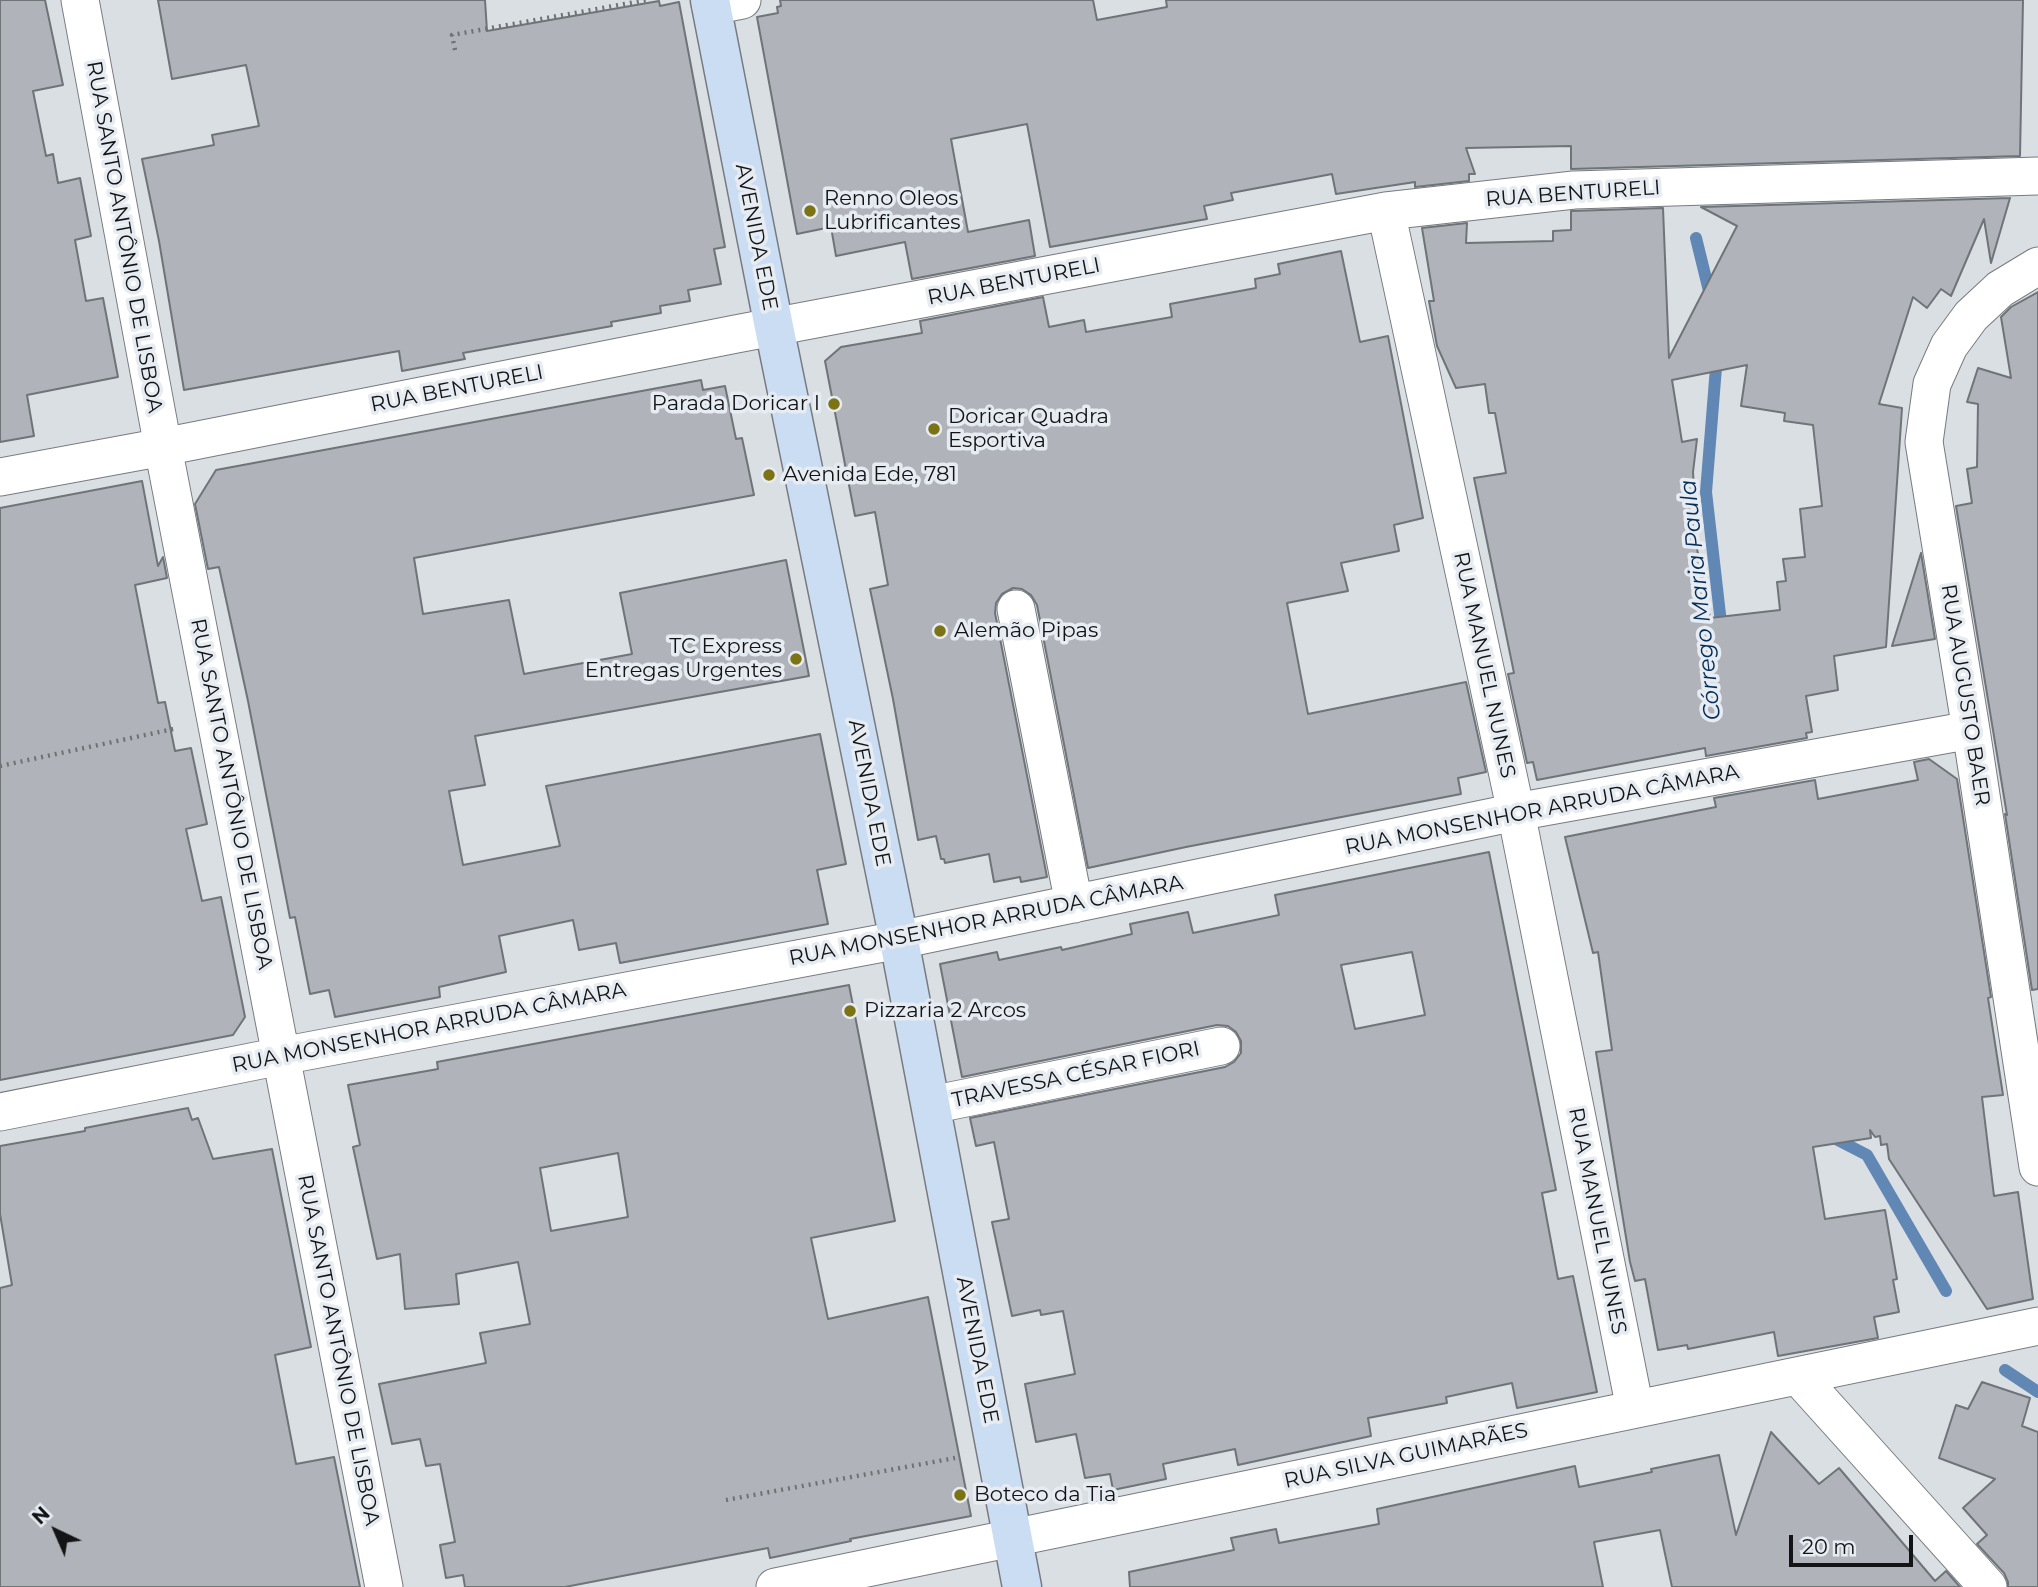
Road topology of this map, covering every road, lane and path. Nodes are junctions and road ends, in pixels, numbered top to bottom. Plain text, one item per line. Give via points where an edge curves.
1 (80, 0) edge
2 (647, 0) edge
3 (721, 2) edge
4 (455, 50) dead end
5 (2038, 176) edge
6 (1386, 211) junction
7 (2038, 266) edge
8 (774, 327) junction
9 (163, 447) junction
10 (0, 477) edge
11 (1016, 609) dead end
12 (217, 719) junction
13 (1971, 730) junction
14 (0, 766) edge
15 (1516, 812) junction
16 (1074, 904) junction
17 (900, 940) junction
18 (1221, 1046) dead end
19 (281, 1056) junction
20 (931, 1105) junction
21 (0, 1112) edge
22 (2038, 1167) edge
23 (2038, 1326) edge
24 (1799, 1377) junction
25 (1635, 1409) junction
26 (996, 1450) junction
27 (726, 1500) dead end
28 (1012, 1538) junction
29 (384, 1587) edge
30 (775, 1587) edge
31 (1022, 1587) edge
32 (1988, 1587) edge

1 - 9 street, RUA SANTO ANTÔNIO DE LISBOA
2 - 4 path via 452,35
3 - 8 main road, AVENIDA EDE
5 - 6 street, RUA BENTURELI via 1574,190
6 - 8 street, RUA BENTURELI
6 - 15 street, RUA MANUEL NUNES
7 - 13 street, RUA AUGUSTO BAER via 2000,289 1971,316 1949,346 1932,384 1924,442
8 - 9 street, RUA BENTURELI
8 - 17 main road, AVENIDA EDE
9 - 10 street, RUA BENTURELI
9 - 12 street, RUA SANTO ANTÔNIO DE LISBOA
11 - 16 street
12 - 14 path
12 - 19 street, RUA SANTO ANTÔNIO DE LISBOA
13 - 15 street, RUA MONSENHOR ARRUDA CÂMARA
13 - 22 street, RUA AUGUSTO BAER
15 - 16 street, RUA MONSENHOR ARRUDA CÂMARA
15 - 25 street, RUA MANUEL NUNES
16 - 17 street, RUA MONSENHOR ARRUDA CÂMARA
17 - 19 street, RUA MONSENHOR ARRUDA CÂMARA
17 - 20 main road, AVENIDA EDE
18 - 20 street, TRAVESSA CÉSAR FIORI
19 - 21 street, RUA MONSENHOR ARRUDA CÂMARA
19 - 29 street, RUA SANTO ANTÔNIO DE LISBOA
20 - 26 main road, AVENIDA EDE
23 - 24 street, RUA SILVA GUIMARÃES
24 - 25 street, RUA SILVA GUIMARÃES
24 - 32 street
25 - 28 street, RUA SILVA GUIMARÃES
26 - 27 path
26 - 28 main road, AVENIDA EDE
28 - 30 street, RUA SILVA GUIMARÃES
28 - 31 main road, AVENIDA EDE

